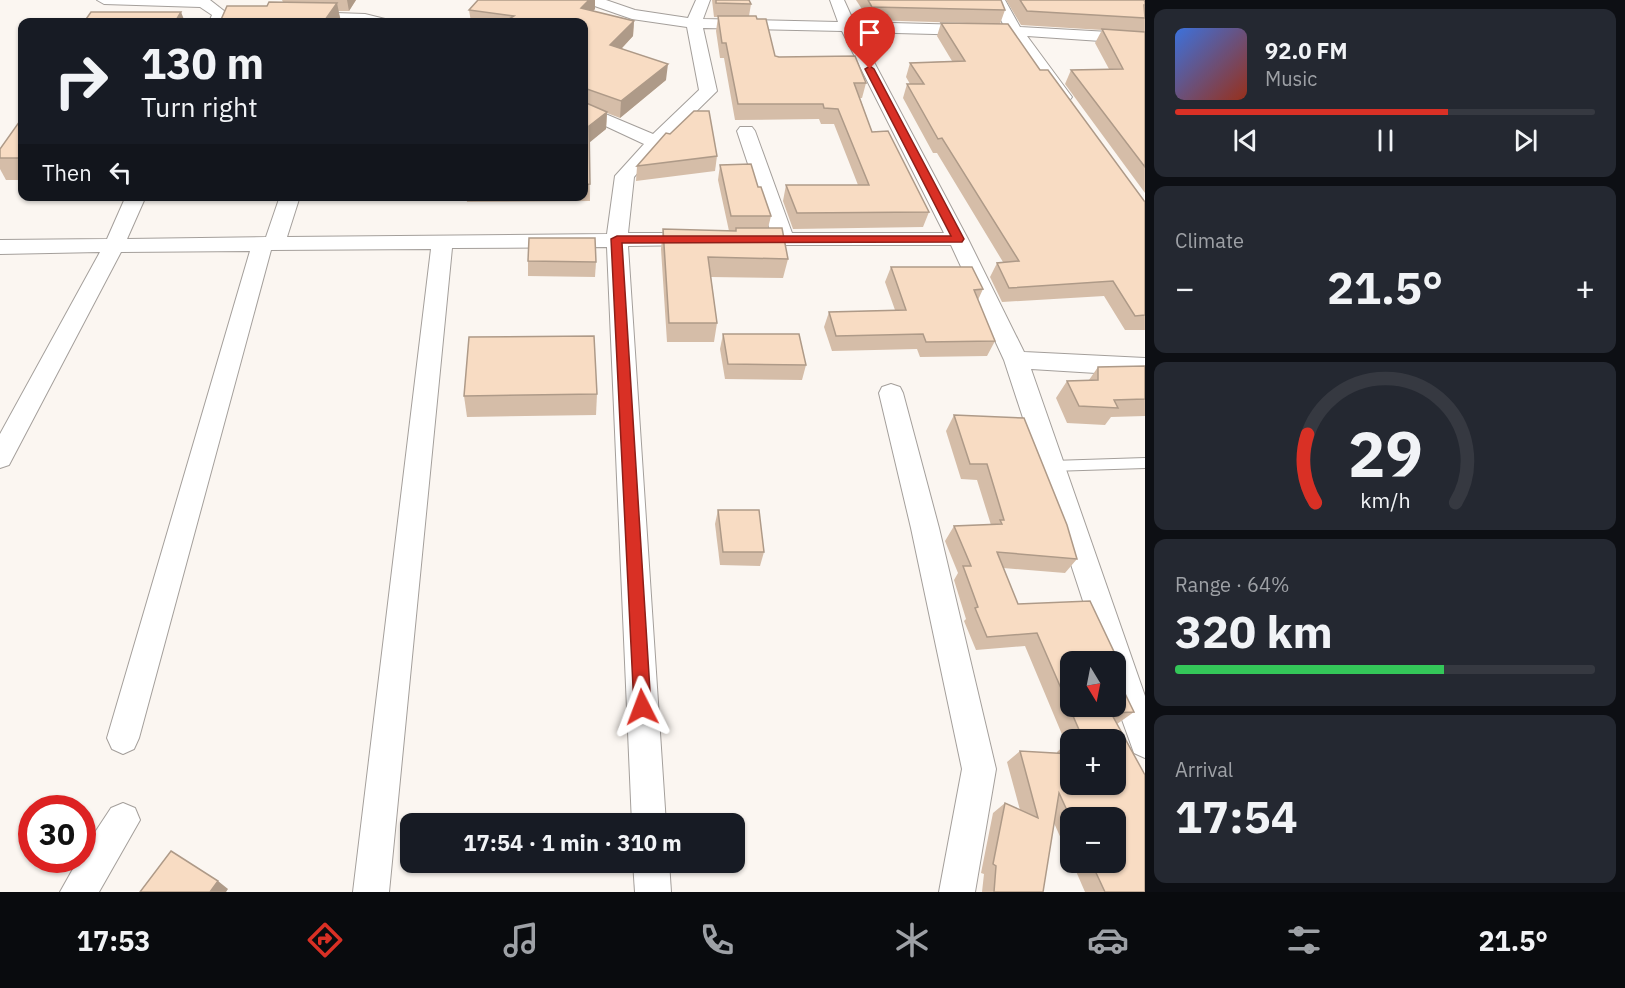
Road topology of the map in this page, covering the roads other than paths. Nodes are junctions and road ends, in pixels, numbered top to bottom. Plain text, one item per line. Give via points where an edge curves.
1 (105, 0) edge
2 (591, 0) edge
3 (703, 0) edge
4 (837, 0) edge
5 (998, 0) edge
6 (205, 2) edge
7 (96, 15) edge
8 (291, 16) edge
9 (222, 17) edge
10 (363, 18) edge
11 (694, 23) junction
12 (848, 27) junction
13 (1015, 31) junction
14 (1145, 39) edge
15 (1070, 107) edge
16 (588, 112) edge
17 (746, 131) dead end
18 (655, 142) junction
19 (134, 201) edge
20 (288, 201) edge
21 (617, 239) junction
22 (784, 239) junction
23 (958, 239) junction
24 (442, 242) junction
25 (268, 244) junction
26 (114, 246) junction
27 (0, 247) edge
28 (1016, 360) junction
29 (1145, 367) edge
30 (891, 393) dead end
31 (0, 458) edge
32 (1145, 463) edge
33 (1052, 466) junction
34 (123, 738) dead end
35 (1145, 742) edge
36 (648, 813) edge
37 (123, 820) dead end
38 (652, 873) edge
39 (78, 892) edge
40 (371, 892) edge
41 (653, 892) edge
42 (957, 892) edge

1 - 6 street
1 - 7 street
2 - 11 street via 632,14
3 - 11 street
4 - 12 street
5 - 13 street
6 - 9 street
8 - 10 street
11 - 12 street
11 - 18 street via 708,91
12 - 13 street
12 - 23 street
13 - 14 street
13 - 15 street
16 - 18 street
17 - 22 street
18 - 21 street via 625,176
19 - 26 street
20 - 25 street
21 - 22 street
21 - 24 street
21 - 36 street
22 - 23 street
23 - 28 street
24 - 25 street
24 - 40 street
25 - 26 street
25 - 34 street
26 - 27 street
26 - 31 street
28 - 29 street
28 - 33 street
30 - 42 street via 979,769
32 - 33 lane
33 - 35 street
37 - 39 street
38 - 41 street

